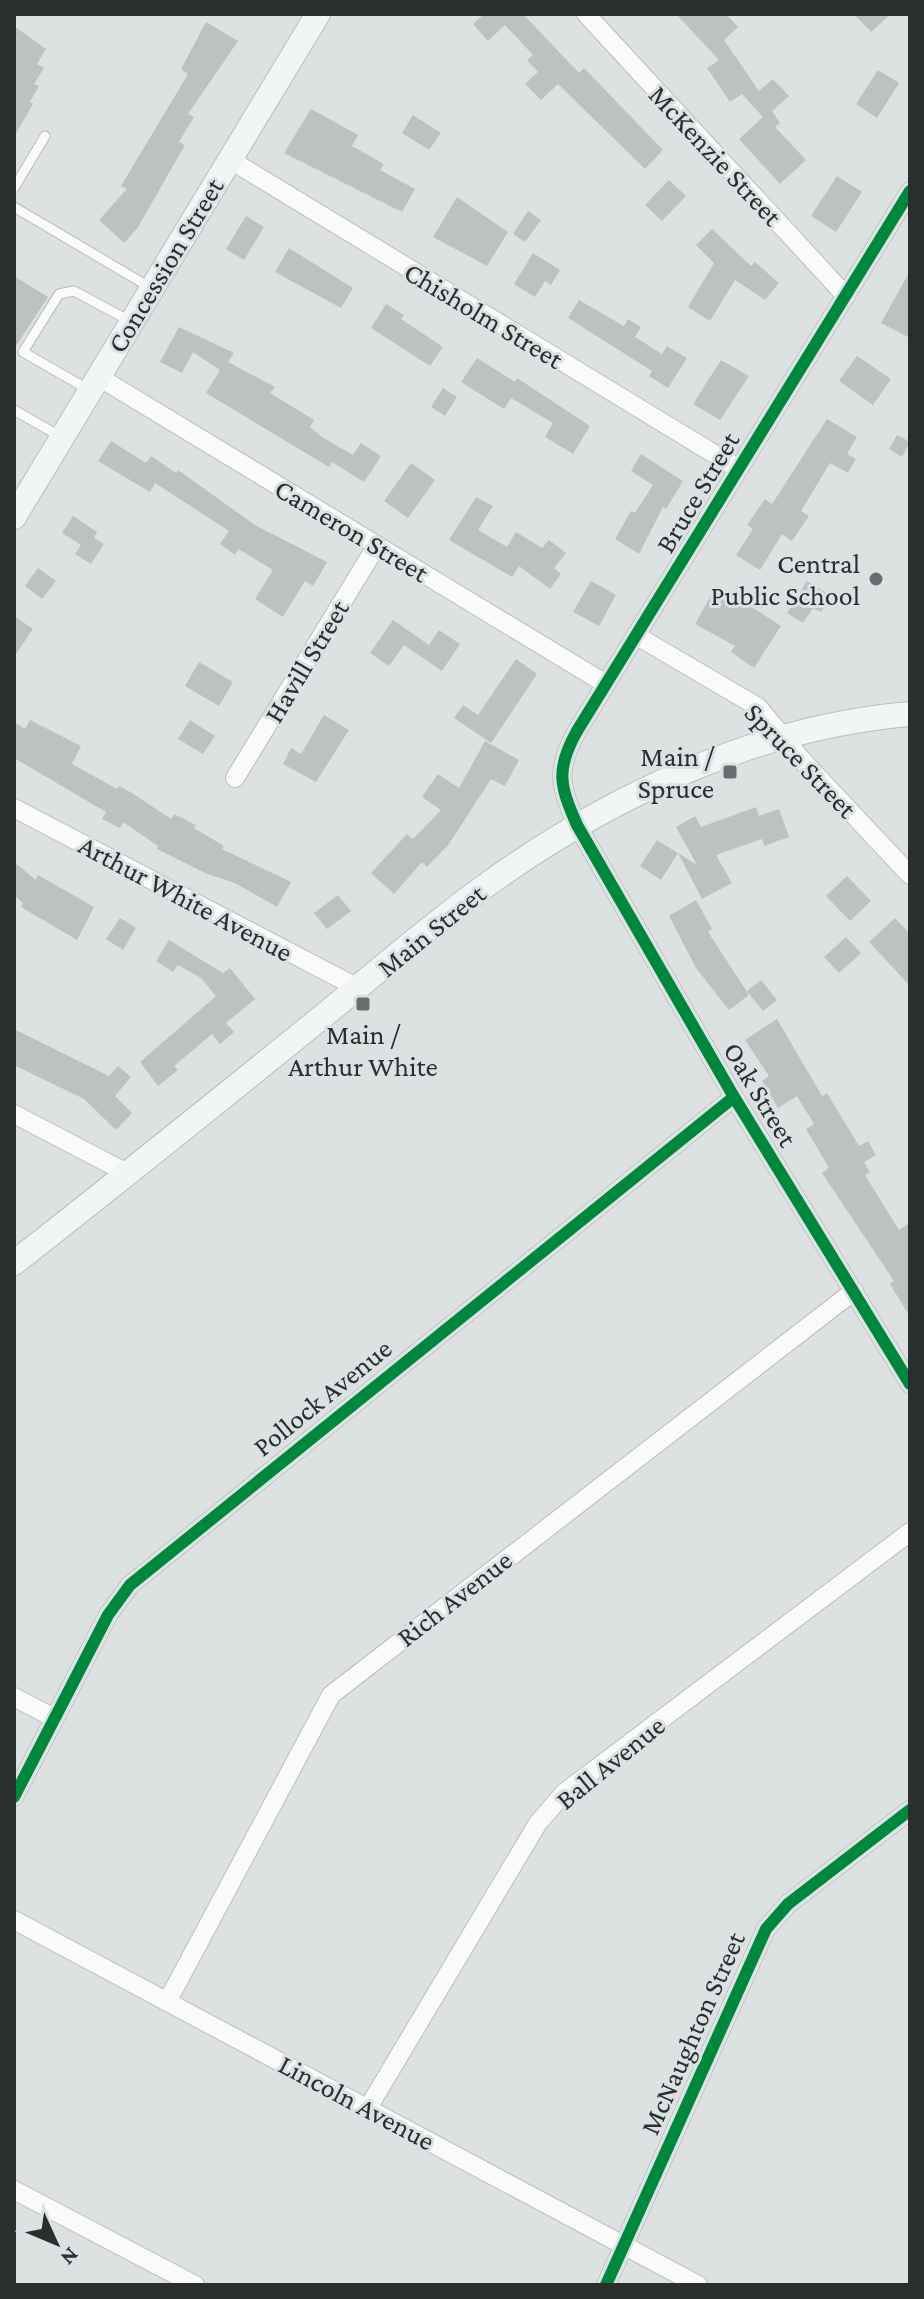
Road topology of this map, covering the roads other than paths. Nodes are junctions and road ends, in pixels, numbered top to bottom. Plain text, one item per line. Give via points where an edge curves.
1 (586, 14) edge
2 (311, 17) edge
3 (45, 136) dead end
4 (229, 159) junction
5 (14, 188) edge
6 (910, 191) edge
7 (14, 207) edge
8 (151, 288) junction
9 (846, 296) junction
10 (130, 321) junction
11 (19, 349) edge
12 (93, 383) junction
13 (14, 410) edge
14 (61, 437) junction
15 (739, 469) junction
16 (15, 512) edge
17 (377, 545) junction
18 (637, 636) junction
19 (606, 684) junction
20 (910, 714) edge
21 (782, 735) junction
22 (235, 778) dead end
23 (14, 808) edge
24 (577, 825) junction
25 (910, 875) edge
26 (358, 988) junction
27 (734, 1097) junction
28 (14, 1114) edge
29 (127, 1173) junction
30 (14, 1263) edge
31 (854, 1291) junction
32 (910, 1384) edge
33 (910, 1532) edge
34 (14, 1697) edge
35 (54, 1718) junction
36 (14, 1797) edge
37 (910, 1810) edge
38 (14, 1920) edge
39 (167, 2002) junction
40 (368, 2108) junction
41 (14, 2190) edge
42 (624, 2244) junction
43 (195, 2285) edge
44 (606, 2285) edge
45 (698, 2285) edge

1 - 9 street, McKenzie Street
2 - 4 main road, Concession Street
3 - 5 lane
4 - 8 main road, Concession Street
4 - 15 street, Chisholm Street
6 - 9 street, Bruce Street
7 - 8 lane
8 - 10 main road, Concession Street
9 - 15 street, Bruce Street
10 - 11 lane via 74,291 59,294
10 - 12 main road, Concession Street
11 - 12 lane
12 - 14 main road, Concession Street
12 - 17 street, Cameron Street
13 - 14 lane
14 - 16 main road, Concession Street
15 - 18 street, Bruce Street
17 - 19 street, Cameron Street
17 - 22 street, Havill Street
18 - 19 street, Bruce Street
18 - 21 street, Spruce Street via 758,707
19 - 24 street, Bruce Street via 563,760 564,797
20 - 21 main road, Main Street
21 - 24 main road, Main Street via 688,771
21 - 25 street, Spruce Street
23 - 26 street, Arthur White Avenue
24 - 26 main road, Main Street via 472,896
24 - 27 street, Oak Street
26 - 29 main road, Main Street
27 - 31 street, Oak Street
27 - 35 street, Pollock Avenue via 130,1585 108,1615
28 - 29 street
29 - 30 main road, Main Street
31 - 32 street, Oak Street
31 - 39 street, Rich Avenue via 331,1695
33 - 40 street, Ball Avenue via 565,1792 538,1823
34 - 35 street
35 - 36 street, Pollock Avenue
37 - 42 street, McNaughton Street via 788,1904 766,1929
38 - 39 street, Lincoln Avenue
39 - 40 street, Lincoln Avenue
40 - 42 street, Lincoln Avenue
41 - 43 street
42 - 44 street, McNaughton Street
42 - 45 street, Lincoln Avenue

